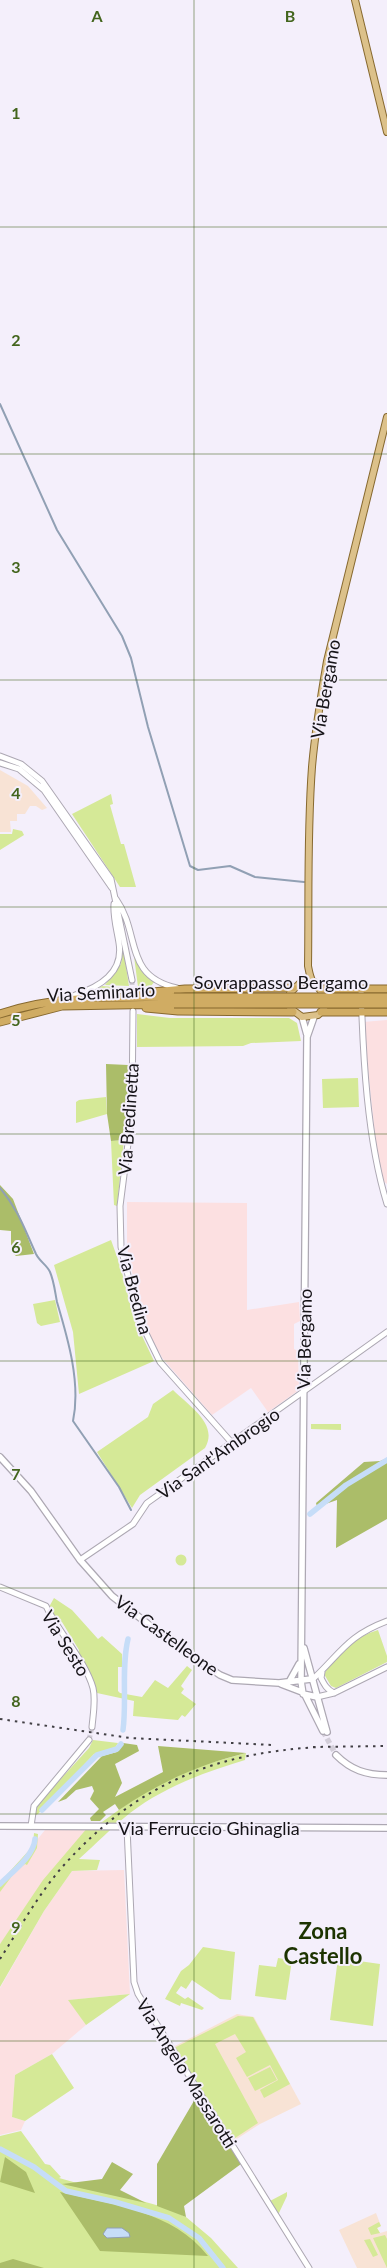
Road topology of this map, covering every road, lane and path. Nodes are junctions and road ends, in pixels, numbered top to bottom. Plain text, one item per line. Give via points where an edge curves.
1 (355, 0) edge
2 (387, 132) edge
3 (387, 417) edge
4 (0, 756) edge
5 (0, 762) edge
6 (112, 888) junction
7 (114, 896) junction
8 (308, 966) junction
9 (132, 980) tunnel mouth
10 (301, 982) junction
11 (314, 982) junction
12 (264, 988) junction
13 (293, 988) junction
14 (185, 989) junction
15 (322, 989) junction
16 (361, 989) junction
17 (387, 989) edge
18 (387, 997) edge
19 (72, 999) junction
20 (174, 1000) junction
21 (119, 1001) junction
22 (387, 1004) edge
23 (132, 1012) dead end
24 (264, 1012) junction
25 (293, 1012) junction
26 (321, 1012) junction
27 (361, 1012) junction
28 (387, 1012) edge
29 (0, 1014) edge
30 (302, 1017) junction
31 (314, 1017) junction
32 (0, 1022) edge
33 (308, 1037) junction
34 (387, 1204) edge
35 (120, 1227) joint
36 (387, 1332) edge
37 (304, 1391) junction
38 (232, 1443) junction
39 (0, 1457) edge
40 (80, 1560) junction
41 (0, 1587) edge
42 (387, 1621) edge
43 (302, 1641) junction
44 (300, 1662) junction
45 (387, 1667) edge
46 (308, 1669) junction
47 (321, 1670) junction
48 (311, 1680) junction
49 (301, 1681) junction
50 (289, 1682) junction
51 (279, 1683) junction
52 (315, 1690) junction
53 (334, 1693) junction
54 (304, 1694) junction
55 (317, 1697) junction
56 (92, 1727) tunnel mouth
57 (89, 1740) tunnel mouth
58 (336, 1755) tunnel mouth
59 (387, 1775) edge
60 (0, 1826) edge
61 (31, 1826) junction
62 (127, 1828) junction
63 (387, 1828) edge
64 (309, 2268) edge

1 - 2 main road
3 - 8 main road, Via Bergamo via 320,702 310,806
4 - 6 street via 21,764 48,788 111,879
5 - 6 street via 19,769 38,784
6 - 7 street
7 - 9 street
7 - 14 street via 123,909 142,968 164,984
7 - 19 street via 120,950 118,964 102,983
8 - 10 main road, Via Bergamo
8 - 11 main road, Via Bergamo
10 - 11 main road
10 - 13 main road, Via Bergamo
11 - 15 main road, Via Bergamo
12 - 13 highway
12 - 14 highway
12 - 24 highway via 270,994 271,1002
13 - 25 main road via 289,998
14 - 21 highway
15 - 16 highway
15 - 26 main road via 326,998
16 - 17 highway
16 - 27 street
18 - 20 highway, Sovrappasso Bergamo, bridge
19 - 21 highway, Via Seminario
19 - 29 highway, Via Seminario
20 - 21 highway, Via Seminario
20 - 22 highway, Sovrappasso Bergamo, bridge
21 - 24 highway via 178,1011
21 - 32 highway, Via Seminario via 62,1006
23 - 35 street, Via Bredinetta via 132,1112
24 - 25 highway
25 - 30 main road
26 - 27 highway
26 - 31 main road
27 - 28 highway
27 - 34 street via 376,1155
30 - 31 main road
30 - 33 main road, Via Bergamo
31 - 33 main road, Via Bergamo
33 - 37 main road, Via Bergamo
35 - 38 street, Via Bredina via 125,1264 149,1342 170,1375
36 - 37 street, Via Sant'Ambrogio
37 - 38 street, Via Sant'Ambrogio
37 - 43 main road, Via Bergamo
38 - 40 street, Via Sant'Ambrogio via 147,1503 133,1524
39 - 40 main road, Via Castelleone via 31,1491
40 - 51 main road, Via Castelleone via 123,1606 214,1671 239,1681
41 - 56 street, Via Sesto via 46,1606 93,1689
42 - 47 street via 366,1629 344,1645
43 - 44 main road, Via Bergamo
43 - 46 main road, Via Bergamo
44 - 49 main road, Via Bergamo
44 - 50 main road, Via Bergamo
45 - 53 street
46 - 47 street
46 - 48 main road, Via Bergamo
47 - 48 street
47 - 53 street via 321,1678 328,1690
48 - 49 main road, Via Castelleone
48 - 52 main road, Via Bergamo
49 - 50 main road, Via Castelleone
49 - 54 main road, Via Bergamo
50 - 51 main road, Via Castelleone
51 - 54 main road, Via Castelleone
52 - 54 main road
52 - 55 main road, Via Bergamo
53 - 55 street
54 - 55 main road, Via Castelleone
54 - 55 main road via 325,1732
57 - 61 street via 34,1806
58 - 59 main road via 356,1770 371,1775
60 - 61 main road, Via Ferruccio Ghinaglia
61 - 62 main road, Via Ferruccio Ghinaglia
62 - 63 main road, Via Ferruccio Ghinaglia
62 - 64 street, Via Angelo Massarotti via 134,1982 138,1994

